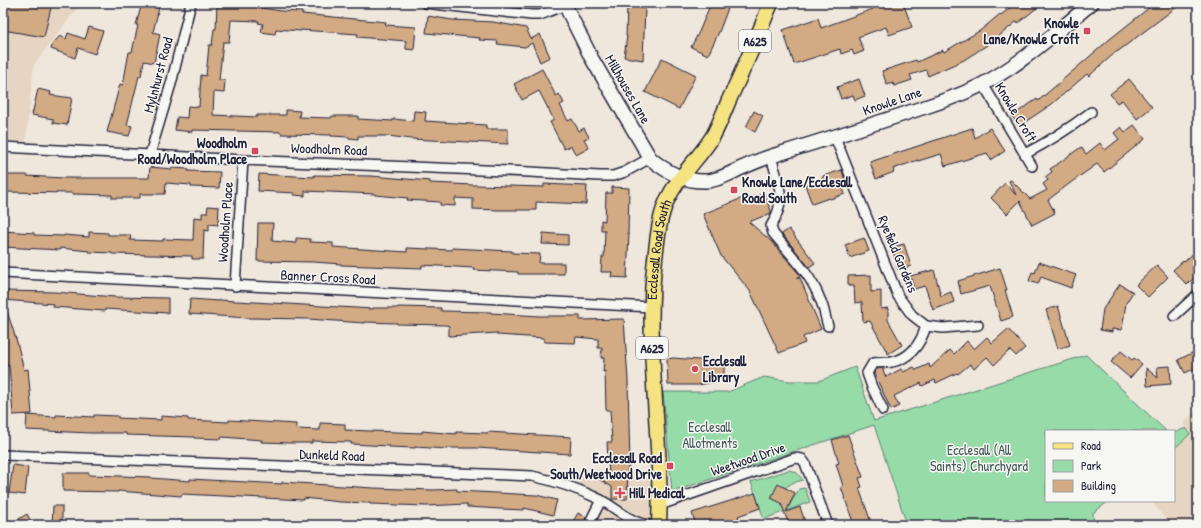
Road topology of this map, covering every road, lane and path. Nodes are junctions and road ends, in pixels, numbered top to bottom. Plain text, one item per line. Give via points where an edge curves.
1 (191, 3) edge
2 (425, 3) edge
3 (771, 3) edge
4 (1092, 3) edge
5 (564, 4) edge
6 (983, 84) junction
7 (1091, 112) dead end
8 (835, 137) junction
9 (3, 147) edge
10 (150, 154) junction
11 (1025, 154) junction
12 (771, 157) junction
13 (650, 158) junction
14 (243, 160) junction
15 (1032, 166) dead end
16 (680, 177) junction
17 (3, 273) edge
18 (235, 286) junction
19 (1198, 294) edge
20 (652, 307) junction
21 (1174, 316) dead end
22 (828, 326) dead end
23 (926, 326) junction
24 (978, 326) dead end
25 (883, 410) dead end
26 (3, 455) edge
27 (602, 500) junction
28 (660, 505) junction
29 (591, 520) dead end
30 (650, 525) edge
31 (659, 525) edge
32 (828, 525) edge

1 - 10 street, Mylnhurst Road
2 - 5 street via 531,15
3 - 16 main road, Ecclesall Road South / A625 via 712,136
4 - 6 street, Knowle Lane via 1035,49
5 - 13 street, Millhouses Lane via 592,59
6 - 8 street, Knowle Lane via 940,102
6 - 11 street, Knowle Croft
7 - 11 street, Knowle Croft
8 - 12 street, Knowle Lane
8 - 23 street, Ryefield Gardens via 898,296 912,315
9 - 10 street, Woodholm Road
10 - 14 street, Woodholm Road
11 - 15 street, Knowle Croft
12 - 16 street, Knowle Lane via 713,181
12 - 22 street via 779,184 781,205 771,226 773,233 812,283
13 - 14 street, Woodholm Road via 613,176
13 - 16 street, Millhouses Lane
14 - 18 street, Woodholm Place
16 - 20 main road, Ecclesall Road South / A625 via 669,194 662,213 653,275
17 - 18 street, Banner Cross Road
18 - 20 street, Banner Cross Road
19 - 21 street
20 - 28 main road, Ecclesall Road South / A625
23 - 24 street
23 - 25 street via 914,350 892,362 873,363 867,373
26 - 27 street, Dunkeld Road via 532,476 553,480
27 - 29 street
27 - 30 street, Dunkeld Road via 628,518
28 - 31 main road, Ecclesall Road South / A625
28 - 32 street, Weetwood Drive via 796,458 805,462

